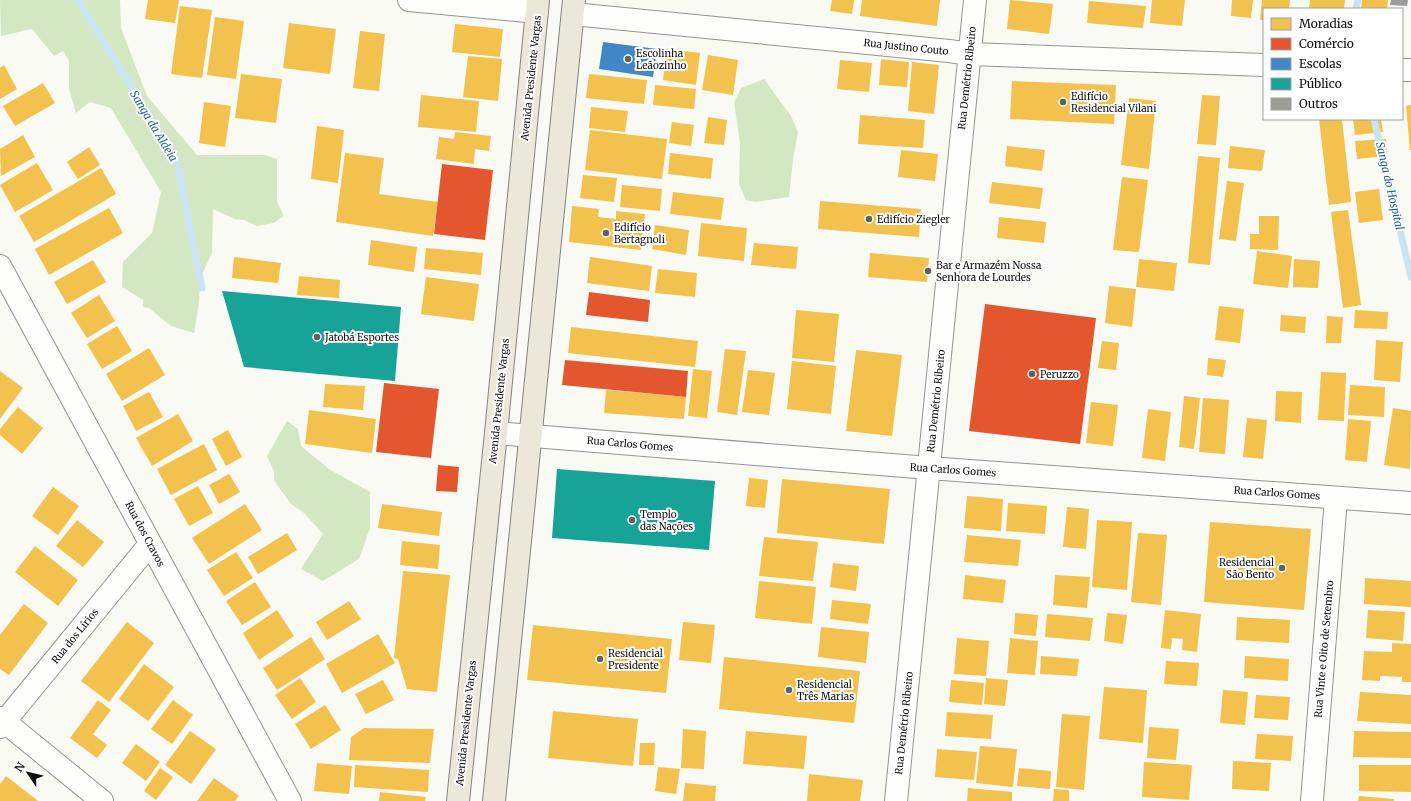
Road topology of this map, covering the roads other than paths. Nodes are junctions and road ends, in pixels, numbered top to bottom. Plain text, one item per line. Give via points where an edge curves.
1 (409, 0) edge
2 (975, 0) edge
3 (538, 6) edge
4 (574, 7) edge
5 (970, 54) junction
6 (1263, 65) edge
7 (0, 266) edge
8 (0, 299) edge
9 (31, 323) junction
10 (496, 434) junction
11 (530, 436) junction
12 (929, 468) junction
13 (1336, 498) junction
14 (1411, 503) edge
15 (150, 544) junction
16 (2, 722) edge
17 (102, 801) edge
18 (290, 801) edge
19 (458, 801) edge
20 (494, 801) edge
21 (896, 801) edge
22 (1312, 801) edge

1 - 3 street
2 - 5 street, Rua Demétrio Ribeiro
3 - 10 main road, Avenida Presidente Vargas
4 - 5 street, Rua Justino Couto
4 - 11 main road
5 - 6 street, Rua Justino Couto
5 - 12 street, Rua Demétrio Ribeiro
7 - 9 street, Rua dos Cravos
8 - 9 street
9 - 15 street, Rua dos Cravos
10 - 11 street, Rua Carlos Gomes
10 - 19 main road, Avenida Presidente Vargas
11 - 12 street, Rua Carlos Gomes
11 - 20 main road
12 - 13 street, Rua Carlos Gomes
12 - 21 street, Rua Demétrio Ribeiro
13 - 14 street, Rua Carlos Gomes
13 - 22 street, Rua Vinte e Oito de Setembro
15 - 16 street, Rua dos Lírios
15 - 18 street, Rua dos Cravos
16 - 17 street

